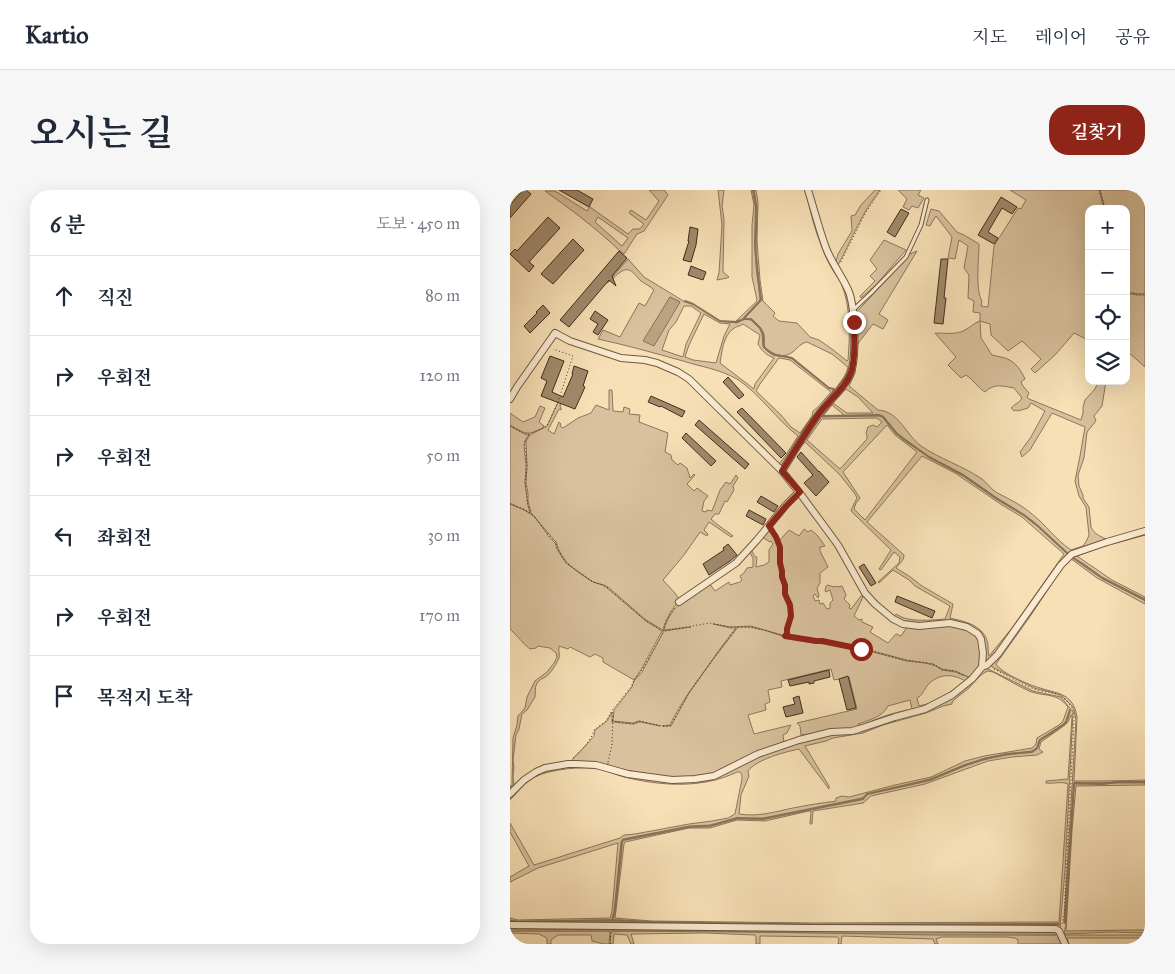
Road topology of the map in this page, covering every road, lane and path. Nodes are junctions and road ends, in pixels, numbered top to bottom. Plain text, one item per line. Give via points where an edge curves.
1 (808, 190) edge
2 (881, 190) edge
3 (1100, 190) edge
4 (928, 200) dead end
5 (1104, 205) edge
6 (837, 270) junction
7 (1130, 293) edge
8 (1145, 294) edge
9 (852, 310) junction
10 (546, 346) junction
11 (510, 399) edge
12 (510, 426) edge
13 (530, 434) junction
14 (782, 471) junction
15 (800, 492) junction
16 (510, 504) edge
17 (531, 514) junction
18 (769, 526) junction
19 (1145, 531) edge
20 (679, 602) joint
21 (738, 627) junction
22 (663, 630) junction
23 (785, 636) junction
24 (985, 666) junction
25 (972, 679) junction
26 (613, 710) junction
27 (612, 721) junction
28 (568, 764) junction
29 (606, 767) junction
30 (510, 794) edge
31 (510, 925) edge
32 (1059, 931) junction
33 (611, 932) dead end
34 (610, 944) edge
35 (1064, 944) edge

1 - 6 street via 825,247
2 - 6 path via 866,212
3 - 5 path
4 - 9 lane via 921,226 906,257
6 - 9 street via 849,292
7 - 8 path
9 - 14 street via 853,359 849,377 798,443
10 - 11 street
10 - 13 path via 573,356 547,426
10 - 14 street via 555,333 621,358 645,360 678,372 689,379
12 - 13 path
13 - 17 path via 525,441 525,483
14 - 15 street
15 - 18 street
15 - 24 street via 875,604 903,624 950,623 967,627 982,639
16 - 17 path
17 - 22 path via 556,542 566,563 593,582 608,588
18 - 20 street via 736,563
18 - 23 path via 780,547 782,577 790,605 791,619
19 - 24 street via 1072,554 992,662
20 - 22 path
21 - 22 path via 710,623
21 - 23 path
21 - 27 path via 689,693 670,726
22 - 26 path via 631,688
23 - 25 path via 933,664
24 - 25 street
24 - 32 path via 1038,691 1060,695 1073,710 1064,914
25 - 29 street via 952,695 925,709 852,731 831,732 799,740 705,778 660,779
26 - 27 path
26 - 28 path
27 - 29 path via 612,745
28 - 29 street
28 - 30 street via 536,772
31 - 32 street
32 - 35 street
33 - 34 path

